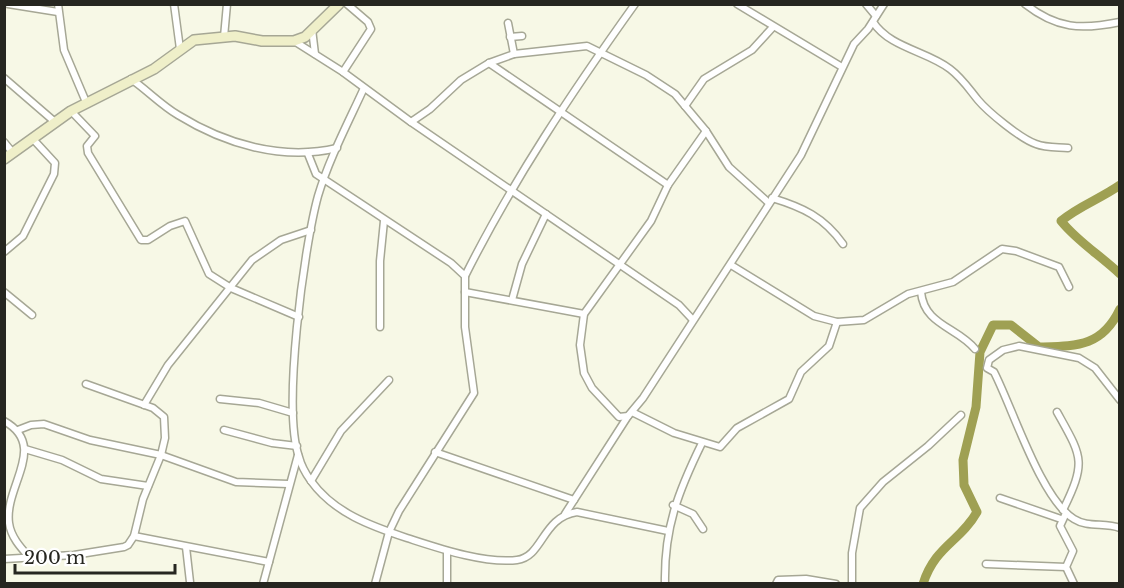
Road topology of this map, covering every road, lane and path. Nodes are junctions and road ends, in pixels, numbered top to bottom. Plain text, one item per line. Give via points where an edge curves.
1 (8, 4) edge
2 (174, 4) edge
3 (227, 4) edge
4 (339, 4) edge
5 (347, 4) edge
6 (635, 4) edge
7 (737, 4) edge
8 (866, 4) edge
9 (884, 4) edge
10 (1026, 4) edge
11 (58, 8) edge
12 (875, 19) junction
13 (1119, 22) edge
14 (507, 23) dead end
15 (773, 27) junction
16 (312, 29) junction
17 (522, 36) dead end
18 (224, 37) junction
19 (510, 37) junction
20 (294, 41) junction
21 (180, 49) junction
22 (601, 52) junction
23 (315, 54) junction
24 (514, 54) junction
25 (489, 63) junction
26 (842, 67) junction
27 (343, 72) junction
28 (4, 78) edge
29 (130, 79) junction
30 (364, 88) junction
31 (86, 102) junction
32 (685, 106) junction
33 (71, 111) junction
34 (560, 111) junction
35 (55, 122) junction
36 (411, 122) junction
37 (706, 131) junction
38 (33, 138) junction
39 (4, 142) edge
40 (337, 148) junction
41 (1068, 148) dead end
42 (13, 153) junction
43 (308, 154) junction
44 (4, 159) edge
45 (323, 179) junction
46 (668, 184) junction
47 (511, 191) junction
48 (770, 200) junction
49 (546, 214) junction
50 (384, 220) junction
51 (311, 230) junction
52 (843, 244) dead end
53 (4, 252) edge
54 (620, 264) junction
55 (731, 265) junction
56 (465, 276) junction
57 (1069, 286) dead end
58 (231, 288) junction
59 (4, 292) edge
60 (465, 292) junction
61 (921, 292) junction
62 (11, 298) junction
63 (512, 300) junction
64 (4, 306) edge
65 (584, 314) junction
66 (32, 315) dead end
67 (299, 317) junction
68 (693, 320) junction
69 (837, 322) junction
70 (380, 327) dead end
71 (975, 349) dead end
72 (388, 380) dead end
73 (86, 384) dead end
74 (220, 399) dead end
75 (1119, 400) edge
76 (144, 405) junction
77 (1057, 412) dead end
78 (294, 413) junction
79 (630, 414) junction
80 (961, 415) dead end
81 (4, 421) edge
82 (18, 430) junction
83 (224, 430) dead end
84 (702, 443) junction
85 (297, 446) junction
86 (25, 449) junction
87 (435, 452) junction
88 (161, 455) junction
89 (298, 455) junction
90 (311, 481) junction
91 (288, 484) junction
92 (148, 486) junction
93 (1000, 498) dead end
94 (574, 500) junction
95 (674, 506) junction
96 (1065, 512) junction
97 (565, 514) junction
98 (1061, 519) junction
99 (1119, 528) edge
100 (703, 529) dead end
101 (668, 531) junction
102 (389, 532) junction
103 (134, 536) junction
104 (186, 547) junction
105 (447, 551) junction
106 (4, 559) edge
107 (31, 559) junction
108 (269, 562) junction
109 (986, 564) dead end
110 (1066, 567) junction
111 (190, 582) edge
112 (665, 583) edge
113 (262, 584) edge
114 (375, 584) edge
115 (447, 584) edge
116 (776, 584) edge
117 (836, 584) edge
118 (852, 584) edge
119 (1074, 584) edge

1 - 11 street
2 - 21 street
3 - 18 street
4 - 16 street
5 - 27 street via 371,29
6 - 22 street
7 - 15 street
8 - 12 street
9 - 12 street
10 - 13 street via 1063,26
11 - 31 street via 64,50
12 - 26 street via 854,44
12 - 41 street via 891,39 950,69 1006,126 1035,144
14 - 19 street
15 - 26 street
15 - 32 street via 752,50 704,79
16 - 20 street
16 - 23 street
17 - 19 street
18 - 20 street
18 - 21 street via 194,40
19 - 24 street
20 - 23 street
21 - 29 street via 154,69
22 - 24 street via 581,46
22 - 32 street via 664,86
22 - 34 street
23 - 27 street
24 - 25 street
25 - 34 street
25 - 36 street via 461,80 430,110
26 - 48 street via 801,155
27 - 30 street
28 - 35 street
29 - 31 street
29 - 43 street via 178,115 229,140
30 - 36 street
30 - 40 street
31 - 33 street
32 - 37 street
33 - 35 street
33 - 58 street via 95,136 87,146 88,153 141,240 185,221 203,266
34 - 46 street
34 - 47 street
35 - 38 street
36 - 47 street
37 - 46 street
37 - 48 street via 729,166
38 - 42 street
38 - 53 street via 55,163 54,174 23,236
39 - 42 street
40 - 43 street
40 - 45 street
42 - 44 street
43 - 45 street via 312,169
45 - 50 street
45 - 51 street
46 - 54 street via 651,221
47 - 49 street
47 - 56 street
48 - 52 street via 817,216
48 - 55 street
49 - 54 street
49 - 63 street via 522,264
50 - 56 street
50 - 70 street
51 - 58 street via 261,252
51 - 67 street
54 - 65 street
54 - 68 street via 679,305
55 - 68 street
55 - 69 street via 814,315
56 - 60 street
57 - 61 street via 1059,267 1016,250 1002,249 953,282
58 - 67 street
58 - 76 street via 168,365
59 - 62 street
60 - 63 street
60 - 87 street via 467,350 474,393
61 - 69 street via 908,294 864,320
61 - 71 street via 931,317
62 - 64 street
62 - 66 street
63 - 65 street
65 - 79 street via 580,345 584,373 618,417
67 - 78 street
68 - 79 street via 673,356
69 - 84 street via 830,346 801,372 789,399 737,428 720,447
72 - 90 street via 341,431
73 - 76 street
74 - 78 street via 260,403
75 - 96 street via 1095,368 1079,358 1019,346 1003,350 989,360 987,368 994,372 1042,478
76 - 88 street via 164,417
77 - 96 street via 1081,465
78 - 85 street
79 - 84 street
79 - 94 street
80 - 118 street via 883,482 860,508 852,554
81 - 82 street
82 - 86 street
82 - 88 street via 44,424 90,440
83 - 85 street
84 - 95 street
85 - 89 street
86 - 92 street via 62,460 100,478
86 - 107 street via 9,523 13,537
87 - 94 street
87 - 102 street
88 - 91 street via 236,482
88 - 92 street
89 - 90 street
89 - 91 street
90 - 102 street via 341,510
91 - 108 street
92 - 103 street
93 - 98 street
94 - 97 street
95 - 100 street via 693,514
95 - 101 street
96 - 98 street
96 - 99 street via 1083,524
97 - 101 street via 578,512
97 - 105 street via 556,519 528,556 519,560
98 - 110 street via 1060,526 1073,553
101 - 112 street
102 - 105 street
102 - 114 street
103 - 104 street
103 - 107 street via 124,547
104 - 108 street
104 - 111 street
105 - 115 street
106 - 107 street
108 - 113 street
109 - 110 street
110 - 119 street
116 - 117 street via 778,580 793,579

